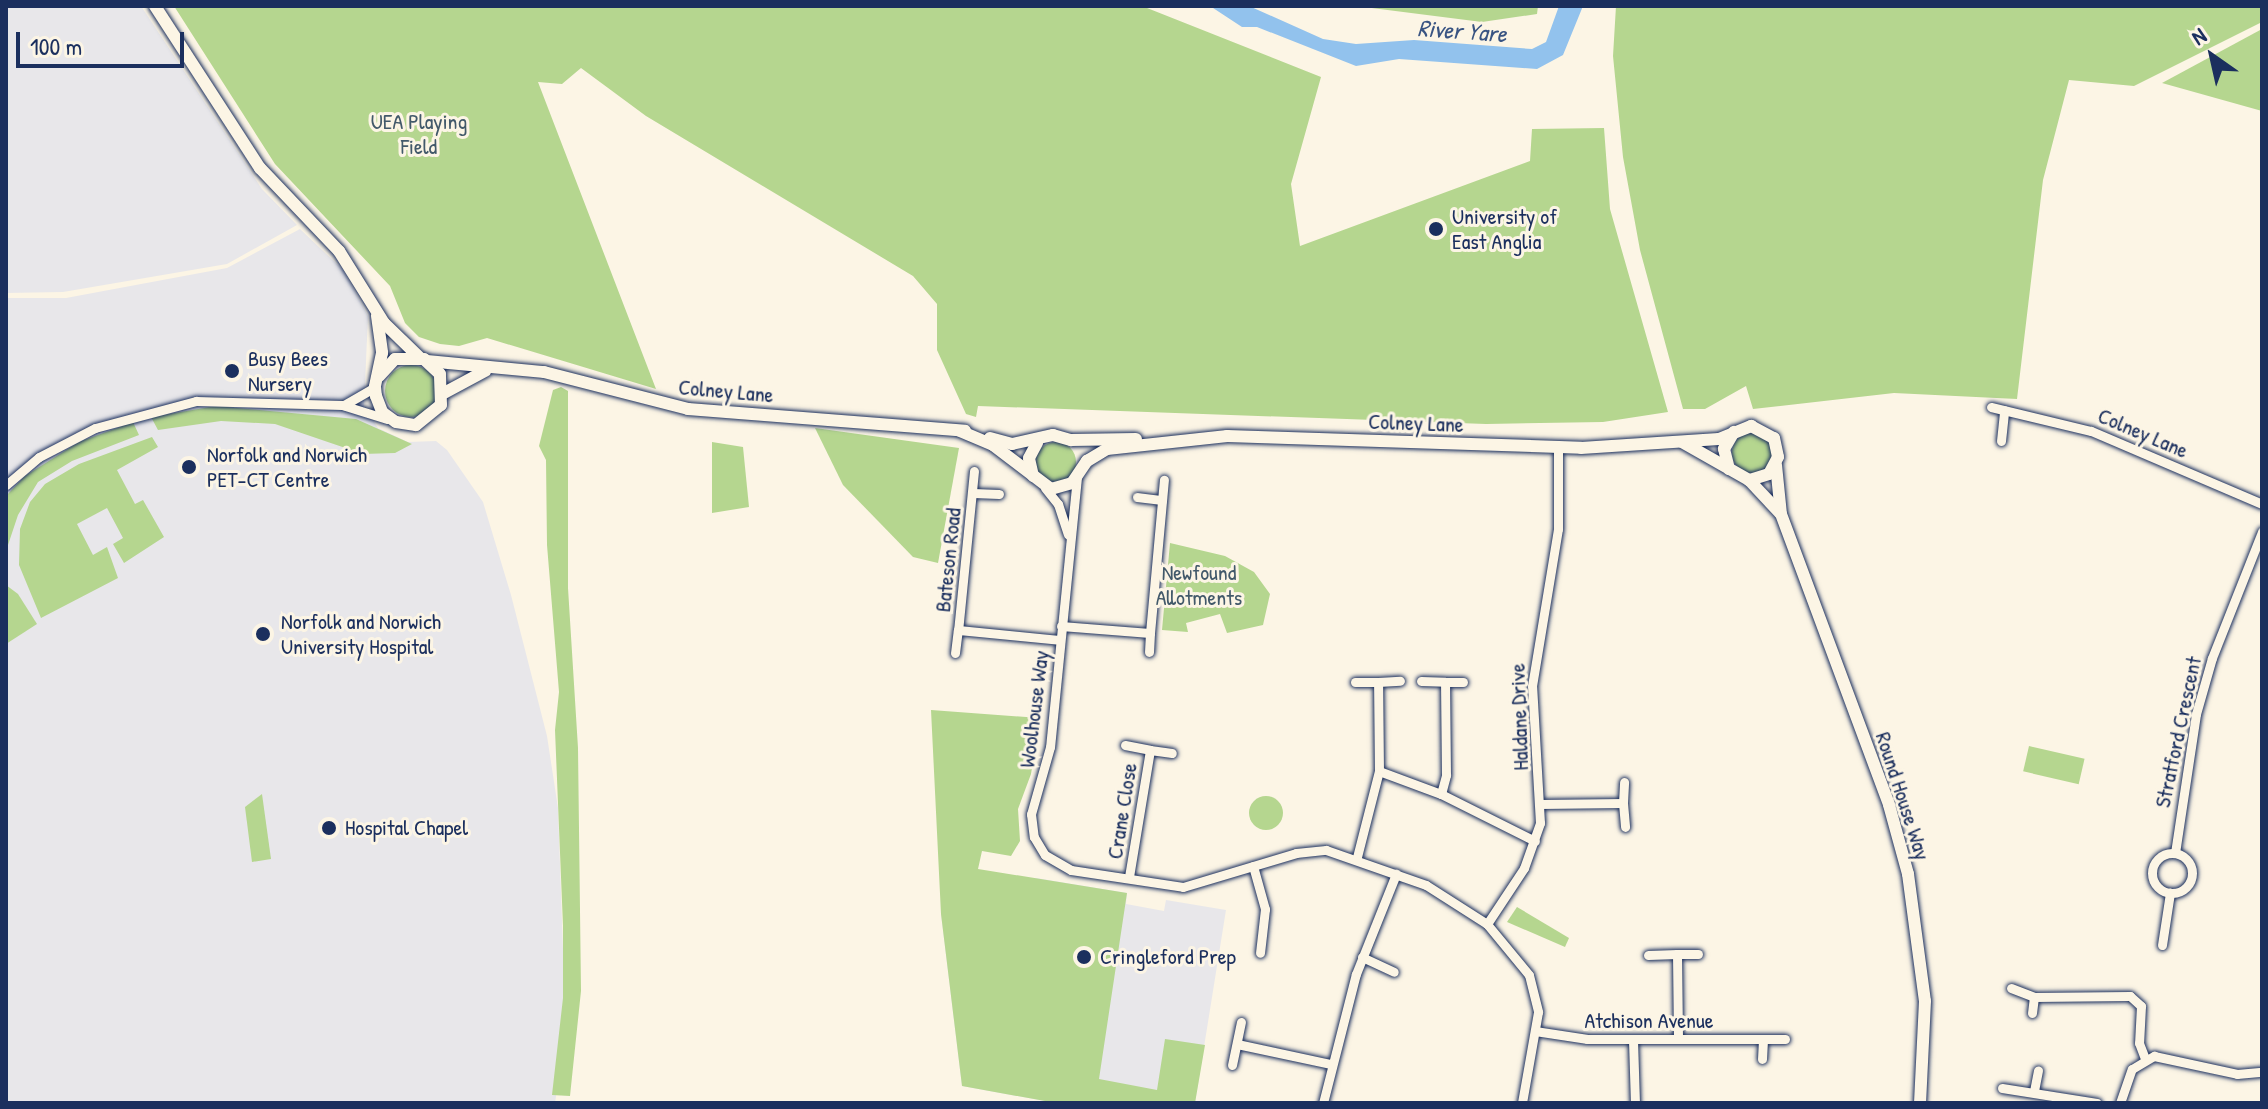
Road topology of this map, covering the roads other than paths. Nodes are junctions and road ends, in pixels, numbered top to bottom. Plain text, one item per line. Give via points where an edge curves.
1 (155, 6) edge
2 (376, 309) junction
3 (423, 359) junction
4 (492, 369) junction
5 (377, 382) junction
6 (444, 393) junction
7 (342, 405) junction
8 (1991, 407) dead end
9 (2004, 410) junction
10 (396, 422) junction
11 (960, 431) junction
12 (1735, 432) junction
13 (1071, 440) junction
14 (1149, 441) junction
15 (2001, 441) dead end
16 (1682, 442) junction
17 (1037, 443) junction
18 (1558, 448) junction
19 (1776, 465) junction
20 (1729, 469) junction
21 (974, 471) dead end
22 (1079, 472) junction
23 (1164, 480) dead end
24 (1749, 480) junction
25 (1039, 483) junction
26 (6, 485) edge
27 (973, 493) junction
28 (999, 494) dead end
29 (1137, 497) dead end
30 (1162, 500) junction
31 (2262, 504) edge
32 (1781, 514) junction
33 (2262, 532) edge
34 (1069, 538) junction
35 (1061, 626) junction
36 (958, 630) junction
37 (1150, 633) junction
38 (1060, 640) junction
39 (1149, 652) dead end
40 (955, 653) dead end
41 (1400, 681) dead end
42 (1421, 681) dead end
43 (1355, 682) dead end
44 (1378, 682) junction
45 (1445, 682) junction
46 (1463, 682) dead end
47 (1125, 745) dead end
48 (1150, 750) junction
49 (1172, 753) dead end
50 (1379, 771) junction
51 (1624, 782) dead end
52 (1441, 794) junction
53 (1623, 803) junction
54 (1540, 804) junction
55 (1625, 827) dead end
56 (1535, 841) junction
57 (2175, 853) junction
58 (1357, 857) junction
59 (1253, 866) junction
60 (1396, 874) junction
61 (1129, 877) junction
62 (2170, 893) junction
63 (1487, 924) junction
64 (2162, 945) dead end
65 (1260, 953) dead end
66 (1677, 954) junction
67 (1698, 954) dead end
68 (1648, 955) dead end
69 (1362, 957) junction
70 (1394, 972) dead end
71 (2011, 988) dead end
72 (2034, 997) junction
73 (2032, 1013) dead end
74 (1241, 1022) dead end
75 (1535, 1031) junction
76 (1678, 1038) junction
77 (1763, 1039) junction
78 (1785, 1039) dead end
79 (1633, 1040) junction
80 (1237, 1044) junction
81 (1762, 1059) dead end
82 (2145, 1059) junction
83 (1330, 1064) junction
84 (1232, 1065) dead end
85 (2038, 1070) dead end
86 (2262, 1072) edge
87 (2002, 1088) dead end
88 (2034, 1091) junction
89 (1323, 1103) edge
90 (1522, 1103) edge
91 (1635, 1103) edge
92 (1920, 1103) edge
93 (2097, 1103) edge
94 (2120, 1103) edge

1 - 2 street via 260,168 339,251
2 - 3 street via 392,333
2 - 5 street via 382,353
3 - 4 street, Colney Lane
3 - 5 street, Colney Lane via 395,359
3 - 6 street via 440,374
4 - 6 street, Colney Lane
4 - 11 street, Colney Lane via 544,372 688,409
5 - 7 street, Colney Lane
5 - 10 street via 382,412
6 - 10 street, Colney Lane via 426,421
7 - 10 street
7 - 26 street via 234,399 144,412 67,441
8 - 9 street, Colney Lane
9 - 15 street
9 - 31 street, Colney Lane via 2091,431
11 - 17 street, Colney Lane via 1002,443
11 - 25 street, Colney Lane via 993,445
12 - 16 street, Colney Lane
12 - 19 street, Colney Lane via 1751,426 1767,431 1778,447
12 - 20 street via 1724,449
13 - 14 street, Colney Lane
13 - 17 street, Colney Lane via 1053,435
13 - 22 street via 1080,452
14 - 18 street, Colney Lane via 1227,436
14 - 22 street, Colney Lane via 1101,451
16 - 18 street, Colney Lane
16 - 20 street
17 - 25 street via 1029,458
18 - 54 street, Haldane Drive via 1558,529 1532,686
19 - 24 street via 1760,479
19 - 32 street, Round House Way
20 - 24 street
21 - 27 street, Bateson Road
22 - 25 street, Colney Lane via 1058,489
22 - 34 street, Woolhouse Way
23 - 30 street
24 - 32 street, Round House Way
25 - 34 street, Woolhouse Way via 1058,504
27 - 28 street, Bateson Road
27 - 36 street, Bateson Road
29 - 30 street
30 - 37 street
32 - 92 street, Round House Way via 1889,805 1908,874 1925,1001
33 - 57 street, Stratford Crescent via 2210,661 2196,714
34 - 35 street, Woolhouse Way
35 - 37 street
35 - 38 street, Woolhouse Way
36 - 38 street, Bateson Road
36 - 40 street, Bateson Road
37 - 39 street
38 - 61 street, Woolhouse Way via 1050,747 1031,814 1034,837 1045,855 1062,867
41 - 44 street
42 - 45 street
43 - 44 street
44 - 50 street
45 - 46 street
45 - 52 street via 1446,775
47 - 48 street, Crane Close
48 - 49 street, Crane Close
48 - 61 street, Crane Close
50 - 52 street
50 - 58 street
51 - 53 street
52 - 56 street
53 - 54 street
53 - 55 street
54 - 56 street, Haldane Drive
56 - 63 street, Haldane Drive via 1509,895
57 - 62 street via 2189,862 2192,878 2183,890
57 - 62 street via 2160,857 2152,870 2156,886
58 - 59 street, Woolhouse Way via 1326,850
58 - 60 street, Woolhouse Way
59 - 61 street, Woolhouse Way via 1183,887
59 - 65 street via 1265,909
60 - 63 street, Woolhouse Way via 1426,885
60 - 69 street
62 - 64 street
63 - 75 street, Woolhouse Way via 1529,975 1537,1001
66 - 67 street
66 - 68 street
66 - 76 street
69 - 70 street
69 - 83 street via 1341,1049
71 - 72 street
72 - 73 street
72 - 82 street via 2137,1000
74 - 80 street
75 - 79 street, Atchison Avenue
75 - 90 street, Woolhouse Way
76 - 77 street, Atchison Avenue
76 - 79 street, Atchison Avenue
77 - 78 street, Atchison Avenue
77 - 81 street
79 - 91 street
80 - 83 street
80 - 84 street
82 - 86 street via 2154,1056 2237,1074
82 - 94 street via 2132,1069
83 - 89 street
85 - 88 street
87 - 88 street
88 - 93 street

